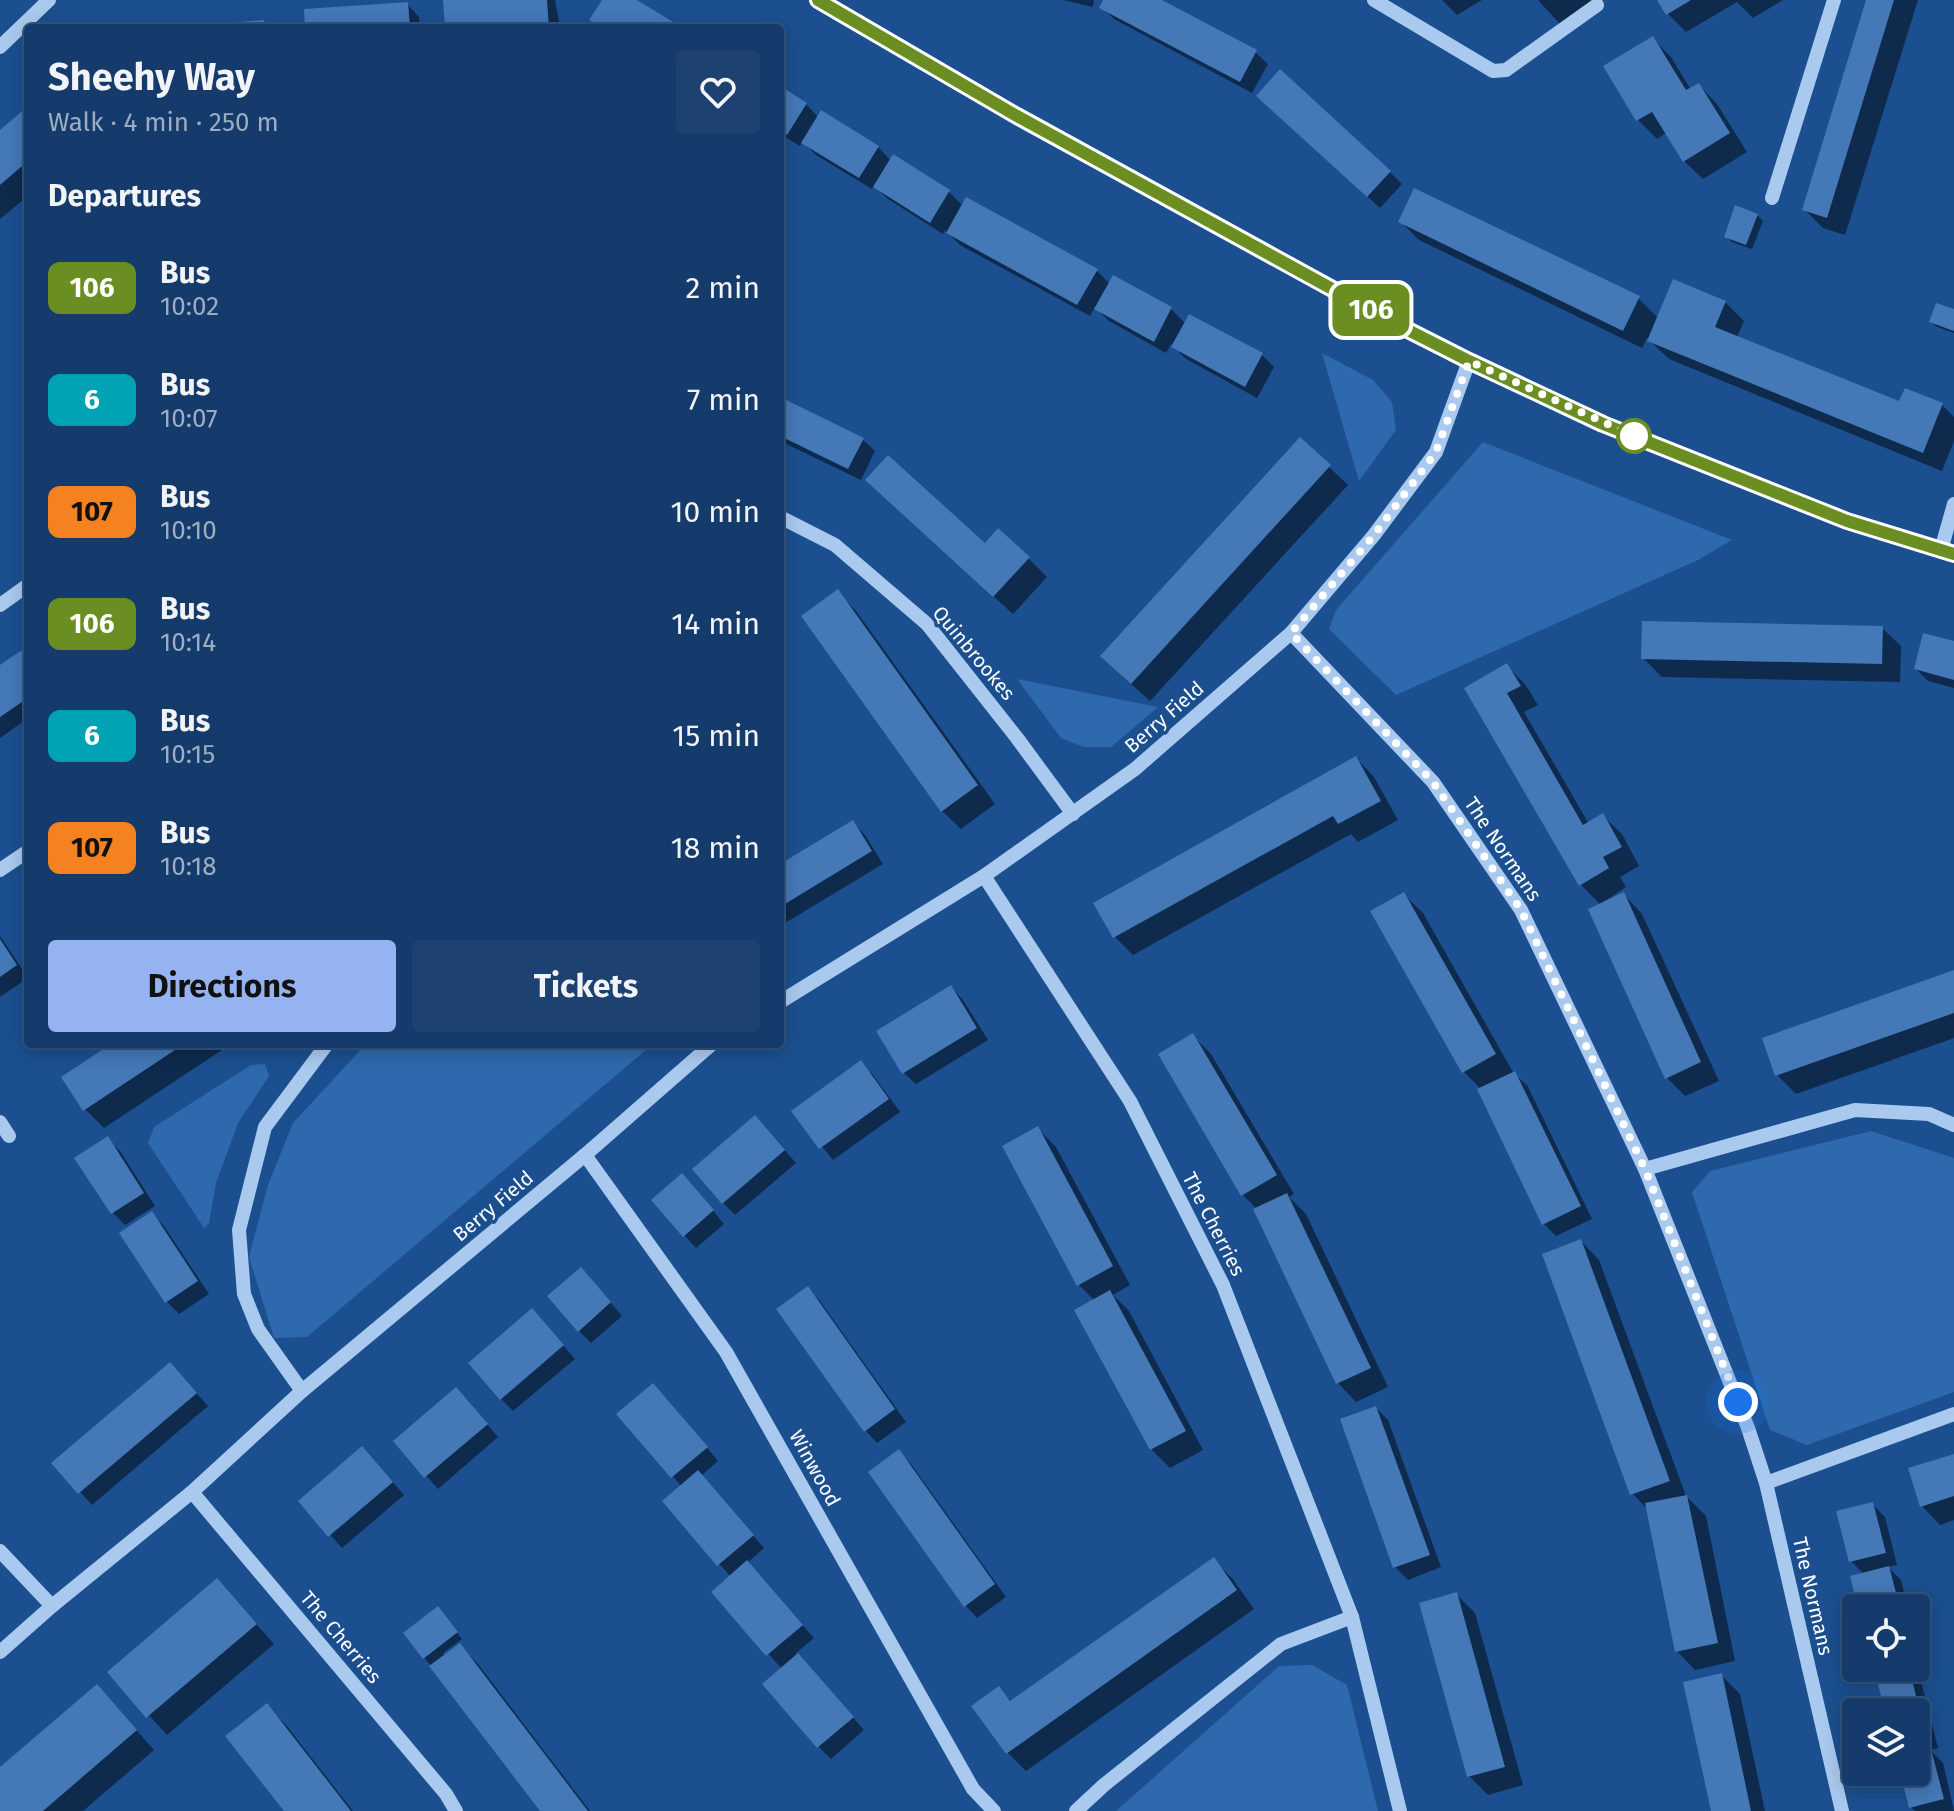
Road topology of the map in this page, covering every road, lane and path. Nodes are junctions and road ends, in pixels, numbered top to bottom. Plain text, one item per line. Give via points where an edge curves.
1 (49, 0) edge
2 (818, 0) edge
3 (1374, 0) edge
4 (1834, 0) edge
5 (1597, 5) dead end
6 (0, 47) edge
7 (1772, 198) dead end
8 (1469, 361) junction
9 (1954, 504) edge
10 (784, 519) edge
11 (1948, 552) edge
12 (24, 588) edge
13 (0, 605) edge
14 (1291, 633) junction
15 (1073, 814) junction
16 (24, 854) edge
17 (0, 870) edge
18 (984, 876) junction
19 (784, 1000) edge
20 (324, 1048) edge
21 (704, 1048) edge
22 (0, 1122) edge
23 (1954, 1125) edge
24 (9, 1136) dead end
25 (585, 1155) junction
26 (1645, 1169) junction
27 (302, 1391) junction
28 (1954, 1414) edge
29 (1766, 1483) junction
30 (192, 1492) junction
31 (0, 1551) edge
32 (52, 1606) junction
33 (1352, 1617) junction
34 (0, 1652) edge
35 (456, 1811) edge
36 (994, 1811) edge
37 (1076, 1811) edge
38 (1400, 1811) edge
39 (1842, 1811) edge

1 - 6 street
2 - 8 street via 1030,123
3 - 5 street via 1493,71 1506,70
4 - 7 street
8 - 11 street via 1603,424 1847,521
8 - 14 street, Berry Field via 1436,452
9 - 11 street
10 - 15 street, Quinbrookes via 835,545 927,624
12 - 13 street
14 - 15 street, Berry Field via 1135,769
14 - 26 street, The Normans via 1433,782 1521,910
15 - 18 street, Berry Field
16 - 17 street
18 - 19 street, Berry Field
18 - 33 street, The Cherries via 1130,1101 1223,1285
20 - 27 street via 265,1127 239,1230 244,1294 258,1329
21 - 25 street, Berry Field
22 - 24 street
23 - 26 street via 1929,1114 1855,1110
25 - 27 street, Berry Field
25 - 36 street, Winwood via 726,1352 973,1789
26 - 29 street, The Normans
27 - 30 street, Berry Field
28 - 29 street
29 - 39 street, The Normans
30 - 32 street, Berry Field
30 - 35 street, The Cherries
31 - 32 street
32 - 34 street, Berry Field
33 - 37 street via 1281,1644
33 - 38 street, The Cherries

